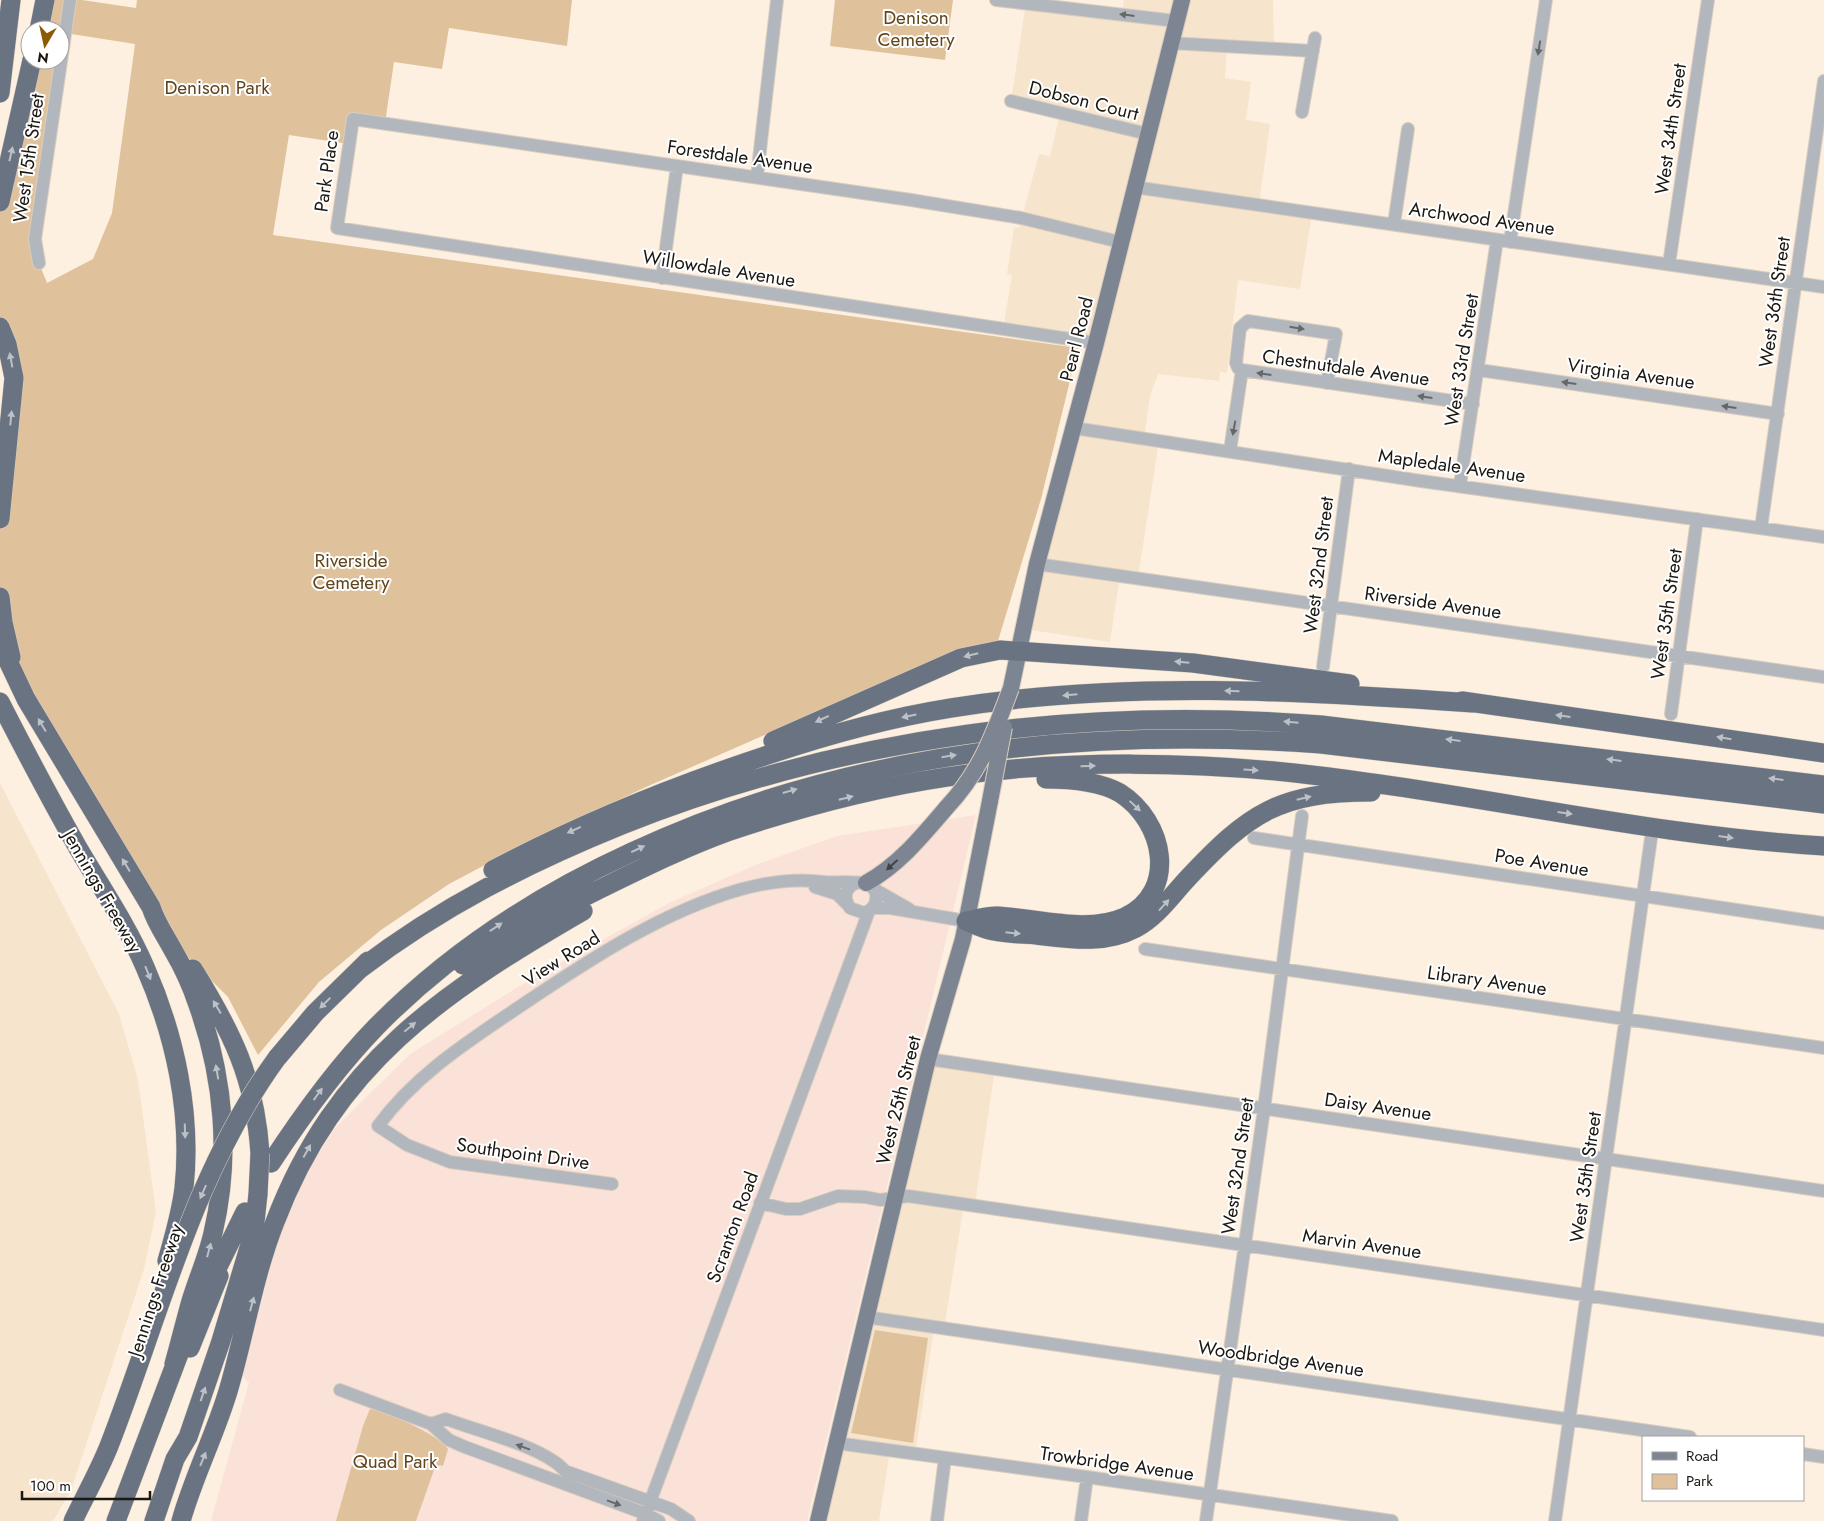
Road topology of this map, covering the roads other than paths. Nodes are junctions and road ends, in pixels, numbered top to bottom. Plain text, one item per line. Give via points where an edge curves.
1 (11, 0) edge
2 (46, 0) edge
3 (70, 0) edge
4 (777, 0) edge
5 (996, 0) edge
6 (1182, 0) edge
7 (1546, 0) edge
8 (1708, 0) edge
9 (41, 20) edge
10 (1176, 21) junction
11 (1170, 43) junction
12 (30, 70) edge
13 (1824, 81) edge
14 (0, 93) edge
15 (1011, 101) dead end
16 (1302, 112) dead end
17 (353, 119) joint
18 (1408, 129) dead end
19 (1148, 134) junction
20 (677, 166) junction
21 (757, 177) junction
22 (1134, 187) junction
23 (0, 202) edge
24 (1394, 224) junction
25 (337, 228) joint
26 (1504, 240) junction
27 (1120, 242) junction
28 (39, 263) dead end
29 (1669, 264) junction
30 (662, 278) junction
31 (1796, 283) junction
32 (1824, 287) edge
33 (0, 327) edge
34 (1096, 343) junction
35 (1242, 370) junction
36 (1479, 370) junction
37 (1327, 382) junction
38 (1474, 404) junction
39 (1778, 414) junction
40 (1074, 428) junction
41 (1230, 451) junction
42 (1349, 469) junction
43 (1460, 485) junction
44 (0, 519) edge
45 (1698, 519) junction
46 (1761, 528) junction
47 (1824, 537) edge
48 (1037, 564) junction
49 (0, 597) edge
50 (1331, 606) junction
51 (0, 644) edge
52 (1019, 650) junction
53 (1679, 656) junction
54 (1323, 667) dead end
55 (15, 675) junction
56 (1824, 678) edge
57 (1013, 681) junction
58 (0, 702) edge
59 (1473, 703) junction
60 (0, 713) edge
61 (1671, 714) dead end
62 (1824, 753) edge
63 (39, 778) junction
64 (1824, 785) edge
65 (672, 787) junction
66 (884, 789) junction
67 (1824, 804) edge
68 (1517, 806) junction
69 (809, 808) junction
70 (1302, 816) dead end
71 (1254, 838) dead end
72 (1651, 838) dead end
73 (1298, 844) junction
74 (1824, 846) edge
75 (798, 882) junction
76 (865, 885) junction
77 (1644, 897) junction
78 (151, 906) junction
79 (848, 906) junction
80 (871, 910) junction
81 (916, 913) junction
82 (966, 921) junction
83 (1824, 923) edge
84 (854, 946) junction
85 (1145, 949) dead end
86 (1281, 968) junction
87 (360, 969) junction
88 (1627, 1019) junction
89 (378, 1025) junction
90 (1824, 1048) edge
91 (928, 1059) junction
92 (1264, 1109) junction
93 (378, 1126) joint
94 (266, 1158) junction
95 (1606, 1158) junction
96 (612, 1184) dead end
97 (1824, 1191) edge
98 (894, 1198) junction
99 (760, 1203) junction
100 (245, 1212) dead end
101 (1245, 1246) junction
102 (221, 1259) junction
103 (1587, 1294) junction
104 (866, 1318) junction
105 (1824, 1330) edge
106 (174, 1364) junction
107 (1227, 1369) junction
108 (340, 1390) dead end
109 (1570, 1420) junction
110 (431, 1424) junction
111 (1683, 1436) edge
112 (188, 1437) junction
113 (836, 1444) junction
114 (103, 1449) junction
115 (1804, 1454) edge
116 (1824, 1457) edge
117 (945, 1458) junction
118 (563, 1477) junction
119 (1087, 1477) junction
120 (594, 1482) junction
121 (590, 1494) junction
122 (1208, 1496) junction
123 (650, 1501) junction
124 (1334, 1517) edge
125 (644, 1518) edge
126 (65, 1521) edge
127 (73, 1521) edge
128 (82, 1521) edge
129 (116, 1521) edge
130 (127, 1521) edge
131 (154, 1521) edge
132 (171, 1521) edge
133 (181, 1521) edge
134 (659, 1521) edge
135 (689, 1521) edge
136 (818, 1521) edge
137 (937, 1521) edge
138 (1081, 1521) edge
139 (1206, 1521) edge
140 (1392, 1521) edge
141 (1555, 1521) edge

1 - 14 highway
2 - 9 highway
3 - 28 street, West 15th Street via 35,239
4 - 21 street
10 -> 5 street
6 - 10 main road, Pearl Road
7 -> 26 street, West 33rd Street
8 - 29 street, West 34th Street
10 - 11 main road, Pearl Road
11 - 16 street via 1314,44
11 - 19 main road, Pearl Road
23 -> 12 highway
13 - 31 street, West 36th Street
15 - 19 street, Dobson Court
17 - 20 street, Forestdale Avenue
17 - 25 street, Park Place
18 - 24 street
19 - 22 main road, Pearl Road
20 - 21 street, Forestdale Avenue
20 - 30 street
21 - 27 street, Forestdale Avenue via 1021,218
22 - 24 street, Archwood Avenue
22 - 27 main road, Pearl Road
24 - 26 street, Archwood Avenue
25 - 30 street, Willowdale Avenue
26 - 29 street, Archwood Avenue
26 - 36 street, West 33rd Street
27 - 34 main road, Pearl Road
29 - 31 street, Archwood Avenue
30 - 34 street, Willowdale Avenue
31 - 32 street, Archwood Avenue
31 - 39 street, West 36th Street
44 -> 33 highway via 14,378
34 - 40 main road, Pearl Road
37 -> 35 street, Chestnutdale Avenue
35 -> 37 street via 1236,363 1240,328 1248,321 1336,334
35 -> 41 street
36 - 38 street, West 33rd Street
39 -> 36 street, Virginia Avenue
38 -> 37 street, Chestnutdale Avenue
38 - 43 street, West 33rd Street
39 - 46 street, West 36th Street
40 - 41 street, Mapledale Avenue
40 - 48 main road, Pearl Road
41 - 42 street, Mapledale Avenue
42 - 43 street, Mapledale Avenue
42 - 50 street, West 32nd Street
43 - 45 street, Mapledale Avenue
45 - 46 street, Mapledale Avenue
45 - 53 street, West 35th Street
46 - 47 street, Mapledale Avenue
48 - 50 street, Riverside Avenue
48 - 52 main road, Pearl Road
49 - 55 highway
50 - 53 street, Riverside Avenue
50 - 54 street, West 32nd Street
51 - 55 highway, Jennings Freeway
52 - 57 main road, Pearl Road
59 -> 52 highway via 1193,663
52 -> 65 highway via 998,650 961,658
53 - 56 street, Riverside Avenue
53 - 61 street, West 35th Street
78 -> 55 highway, Jennings Freeway via 26,699
57 -> 76 main road, bridge via 982,760 966,786 910,849
57 - 82 main road, West 25th Street, bridge
58 - 63 highway, Jennings Freeway
62 -> 59 highway
59 -> 65 highway via 1225,690 1096,693 988,702 856,728
60 - 63 highway
63 -> 114 highway, Jennings Freeway via 145,966 170,1035 184,1118 184,1188 177,1226
64 -> 87 highway via 1271,721 1102,720 960,734 821,762 756,779 648,815 576,844 481,890 430,919
65 -> 87 highway via 538,846 451,894
66 -> 68 highway via 950,776 1026,769 1161,765 1318,776
69 -> 66 highway
66 -> 82 highway via 976,779 1085,782 1118,792 1135,804 1155,832 1159,847 1156,880 1146,900 1126,916 1097,924 994,916
89 -> 67 highway via 472,944 538,901 609,862 711,818 791,791 877,769 952,756 1099,740 1264,740
68 -> 74 highway via 1762,842
82 -> 68 highway via 993,931 1079,940 1124,934 1150,919 1235,830 1265,811 1306,797 1373,792
69 - 89 highway via 728,832 587,895 466,963
133 -> 69 highway via 222,1411 267,1246 296,1170 323,1123 371,1064 455,992 544,933 713,846
70 - 73 street, West 32nd Street
71 - 73 street, Poe Avenue
72 - 77 street, West 35th Street
73 - 77 street, Poe Avenue
73 - 86 street, West 32nd Street
75 - 76 street, View Road via 810,880
75 - 79 street, View Road via 828,890
75 - 93 street, View Road via 771,882 740,889 683,912 602,953 439,1062
76 - 79 street via 846,894
76 - 80 street via 877,899
76 - 81 street
77 - 83 street, Poe Avenue
77 - 88 street, West 35th Street
94 -> 78 highway via 246,1070 235,1042 196,973
106 -> 78 highway, Jennings Freeway via 214,1231 221,1175 222,1116 217,1069 198,1003
79 - 80 street via 859,913
79 - 84 street, Scranton Road via 854,925
80 - 81 street
80 - 84 street, Scranton Road
81 - 82 street
82 - 91 main road, West 25th Street
84 - 99 street, Scranton Road via 834,1008
85 - 86 street, Library Avenue
86 - 88 street, Library Avenue
86 - 92 street, West 32nd Street
87 -> 114 highway, bridge via 315,1013 277,1058 239,1118 201,1196
88 - 90 street, Library Avenue
88 - 95 street, West 35th Street
94 -> 89 highway via 327,1081
91 - 92 street, Daisy Avenue
91 - 98 main road, West 25th Street
92 - 95 street, Daisy Avenue
92 - 101 street, West 32nd Street
93 - 96 street, Southpoint Drive via 407,1146 450,1162
112 -> 94 highway, bridge via 254,1231 260,1174
95 - 97 street, Daisy Avenue
95 - 103 street, West 35th Street
98 - 99 street via 838,1196 800,1209
98 - 101 street, Marvin Avenue via 908,1196 975,1204
98 - 104 main road, West 25th Street
99 - 123 street, Scranton Road
100 - 102 highway
101 - 103 street, Marvin Avenue
101 - 107 street, West 32nd Street
102 - 106 highway
102 - 130 highway via 220,1274
103 - 105 street, Marvin Avenue
103 - 109 street, West 35th Street
104 - 107 street, Woodbridge Avenue
104 - 113 main road, West 25th Street
106 - 129 highway
107 - 109 street, Woodbridge Avenue
107 - 122 street, West 32nd Street
108 - 110 street
109 - 111 street, Woodbridge Avenue
109 - 141 street, West 35th Street
110 - 118 street via 457,1443
118 -> 110 street via 557,1461 537,1452 446,1419
112 - 131 highway via 176,1459
112 - 132 highway via 187,1463
113 - 117 street, Trowbridge Avenue
113 - 136 main road, West 25th Street
114 - 126 highway
114 - 127 highway, bridge
114 - 128 highway, bridge
115 - 116 street
117 - 119 street, Trowbridge Avenue
117 - 137 street
118 - 120 street
118 - 121 street
119 - 122 street, Trowbridge Avenue
119 - 138 street
120 - 121 street
120 - 123 street
121 -> 125 street
122 - 124 street, Trowbridge Avenue
122 - 139 street, West 32nd Street
123 - 125 street, Scranton Road
123 - 135 street
124 - 140 street, Trowbridge Avenue
125 - 134 street

